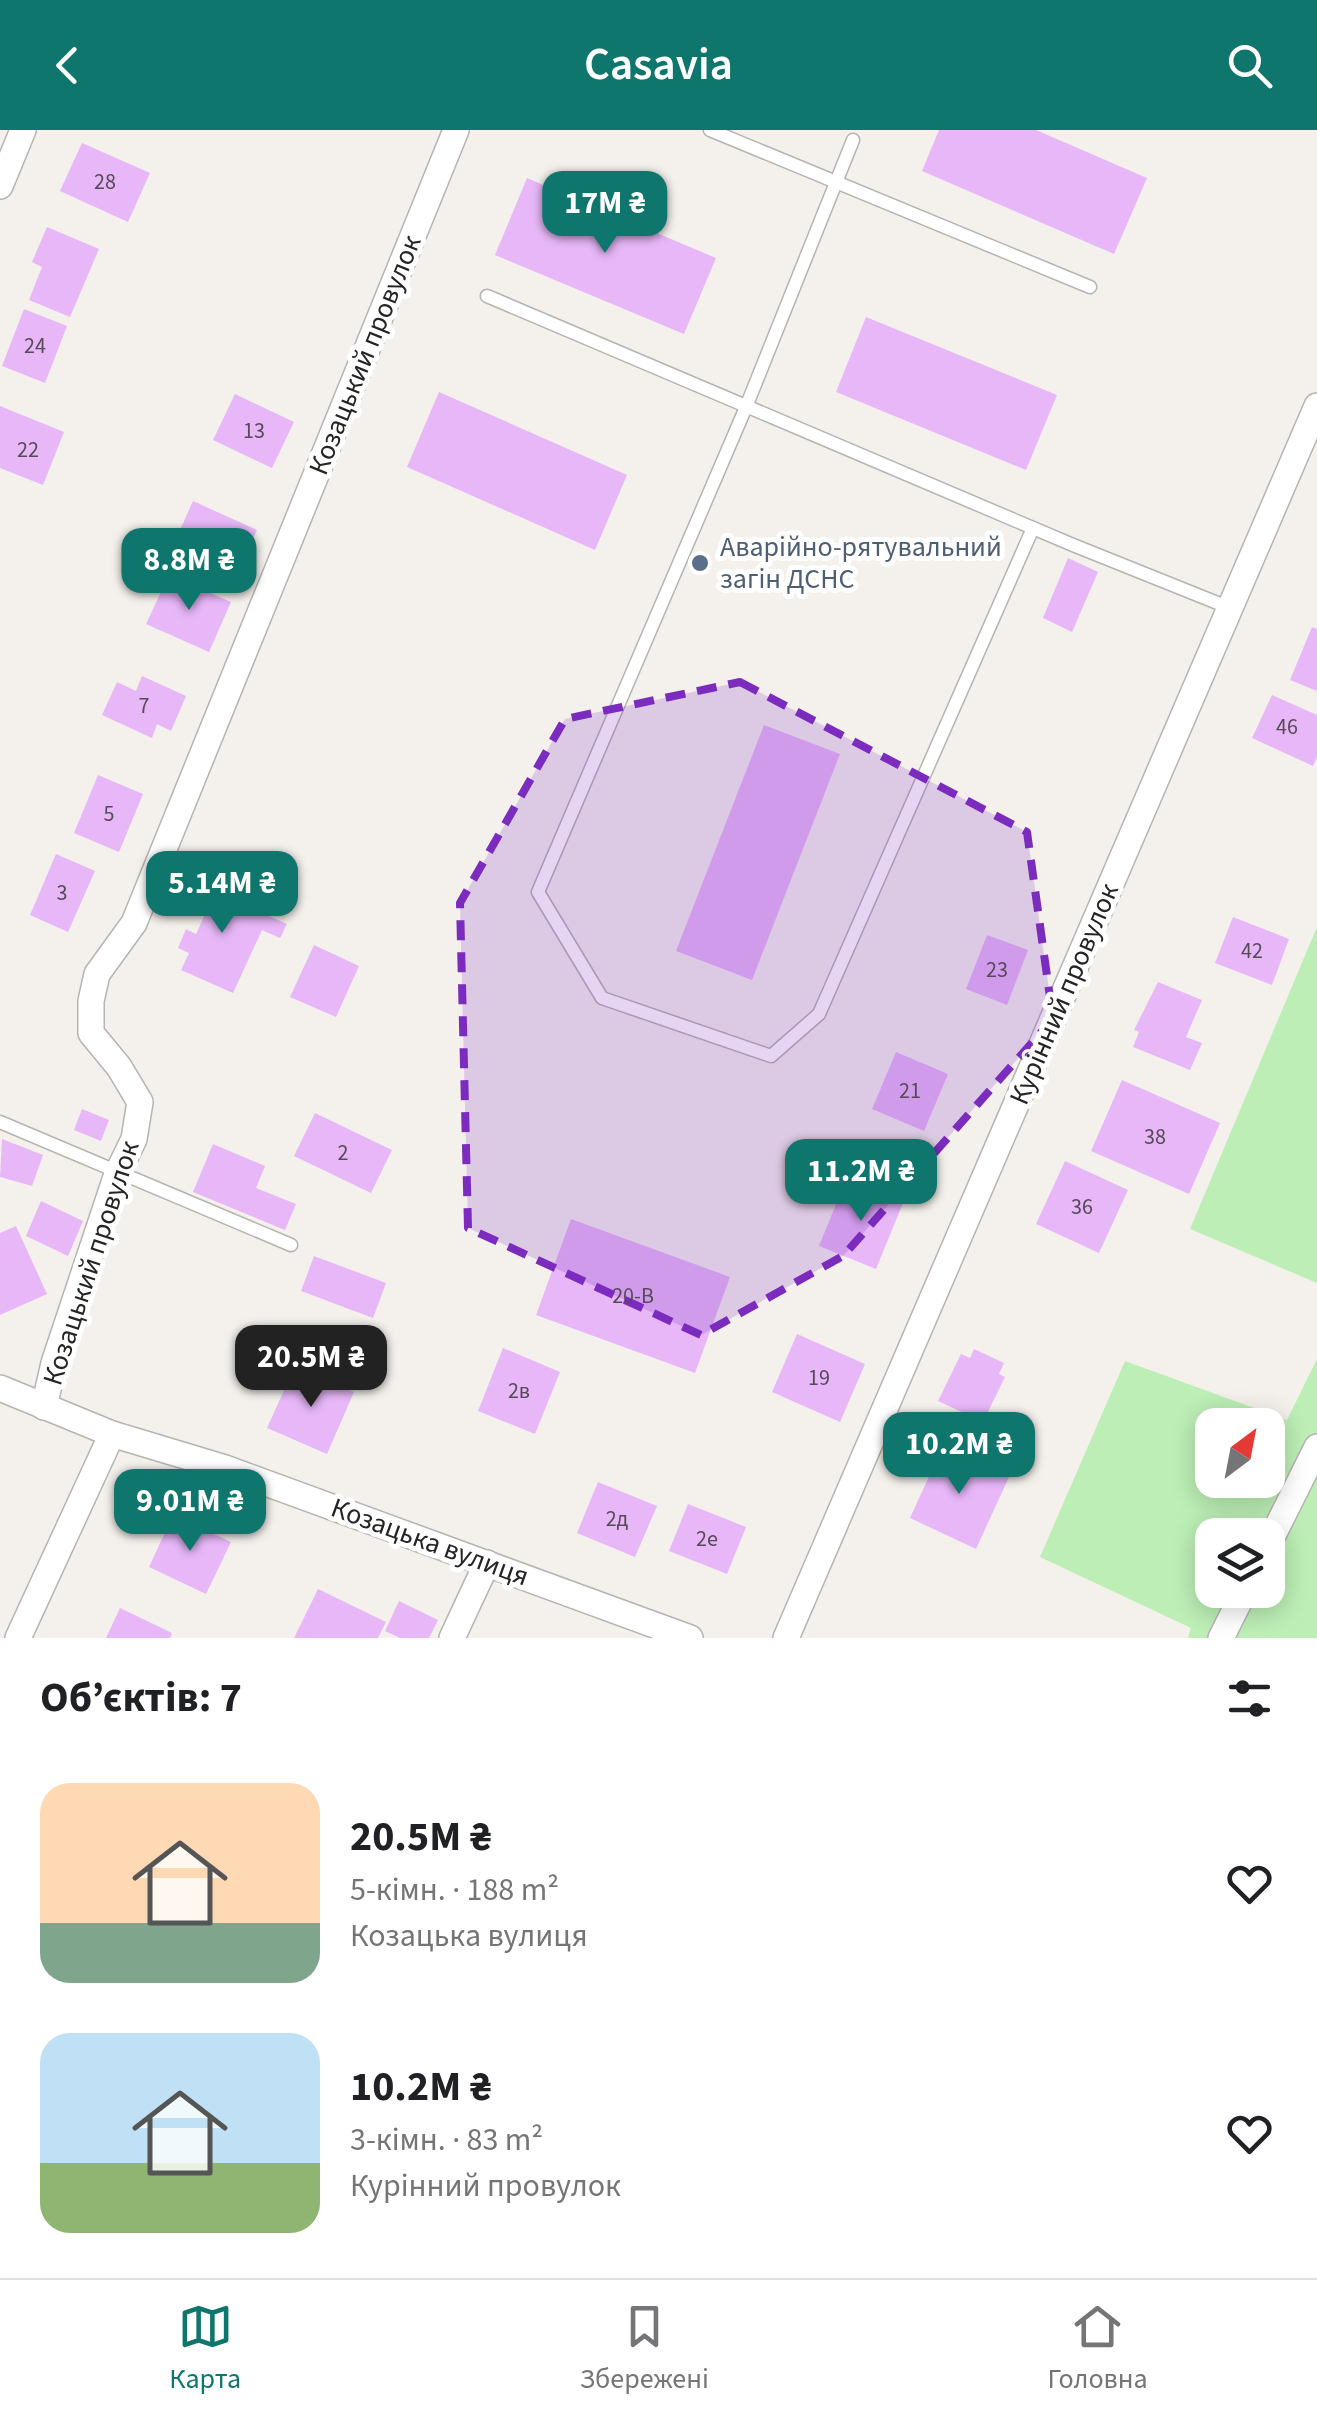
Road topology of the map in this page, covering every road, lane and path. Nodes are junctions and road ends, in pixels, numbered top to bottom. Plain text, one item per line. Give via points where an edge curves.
1 (23, 130) edge
2 (456, 130) edge
3 (710, 130) edge
4 (852, 140) dead end
5 (836, 183) junction
6 (0, 186) edge
7 (1090, 287) dead end
8 (486, 296) dead end
9 (1317, 406) edge
10 (746, 407) junction
11 (1034, 528) junction
12 (1230, 608) junction
13 (0, 1122) edge
14 (117, 1174) junction
15 (291, 1245) dead end
16 (0, 1388) edge
17 (44, 1408) junction
18 (112, 1434) junction
19 (1317, 1447) edge
20 (1282, 1518) edge
21 (487, 1562) junction
22 (1236, 1608) edge
23 (18, 1638) edge
24 (452, 1638) edge
25 (690, 1638) edge
26 (786, 1638) edge
27 (1221, 1638) edge

1 - 6 street
2 - 14 street, Козацький провулок via 134,924 97,974 91,1033 140,1102 134,1138
3 - 5 lane
4 - 5 lane
5 - 7 lane
5 - 10 lane
8 - 10 lane
9 - 12 street, Курінний провулок
10 - 11 lane
10 - 11 lane via 538,892 602,998 771,1056 819,1014
11 - 12 lane
12 - 26 street, Курінний провулок
13 - 14 lane
14 - 15 lane
14 - 17 street, Козацький провулок
16 - 17 street, Козацька вулиця
17 - 18 street, Козацька вулиця
18 - 21 street, Козацька вулиця
18 - 23 street
19 - 20 street
21 - 24 street
21 - 25 street, Козацька вулиця
22 - 27 street

